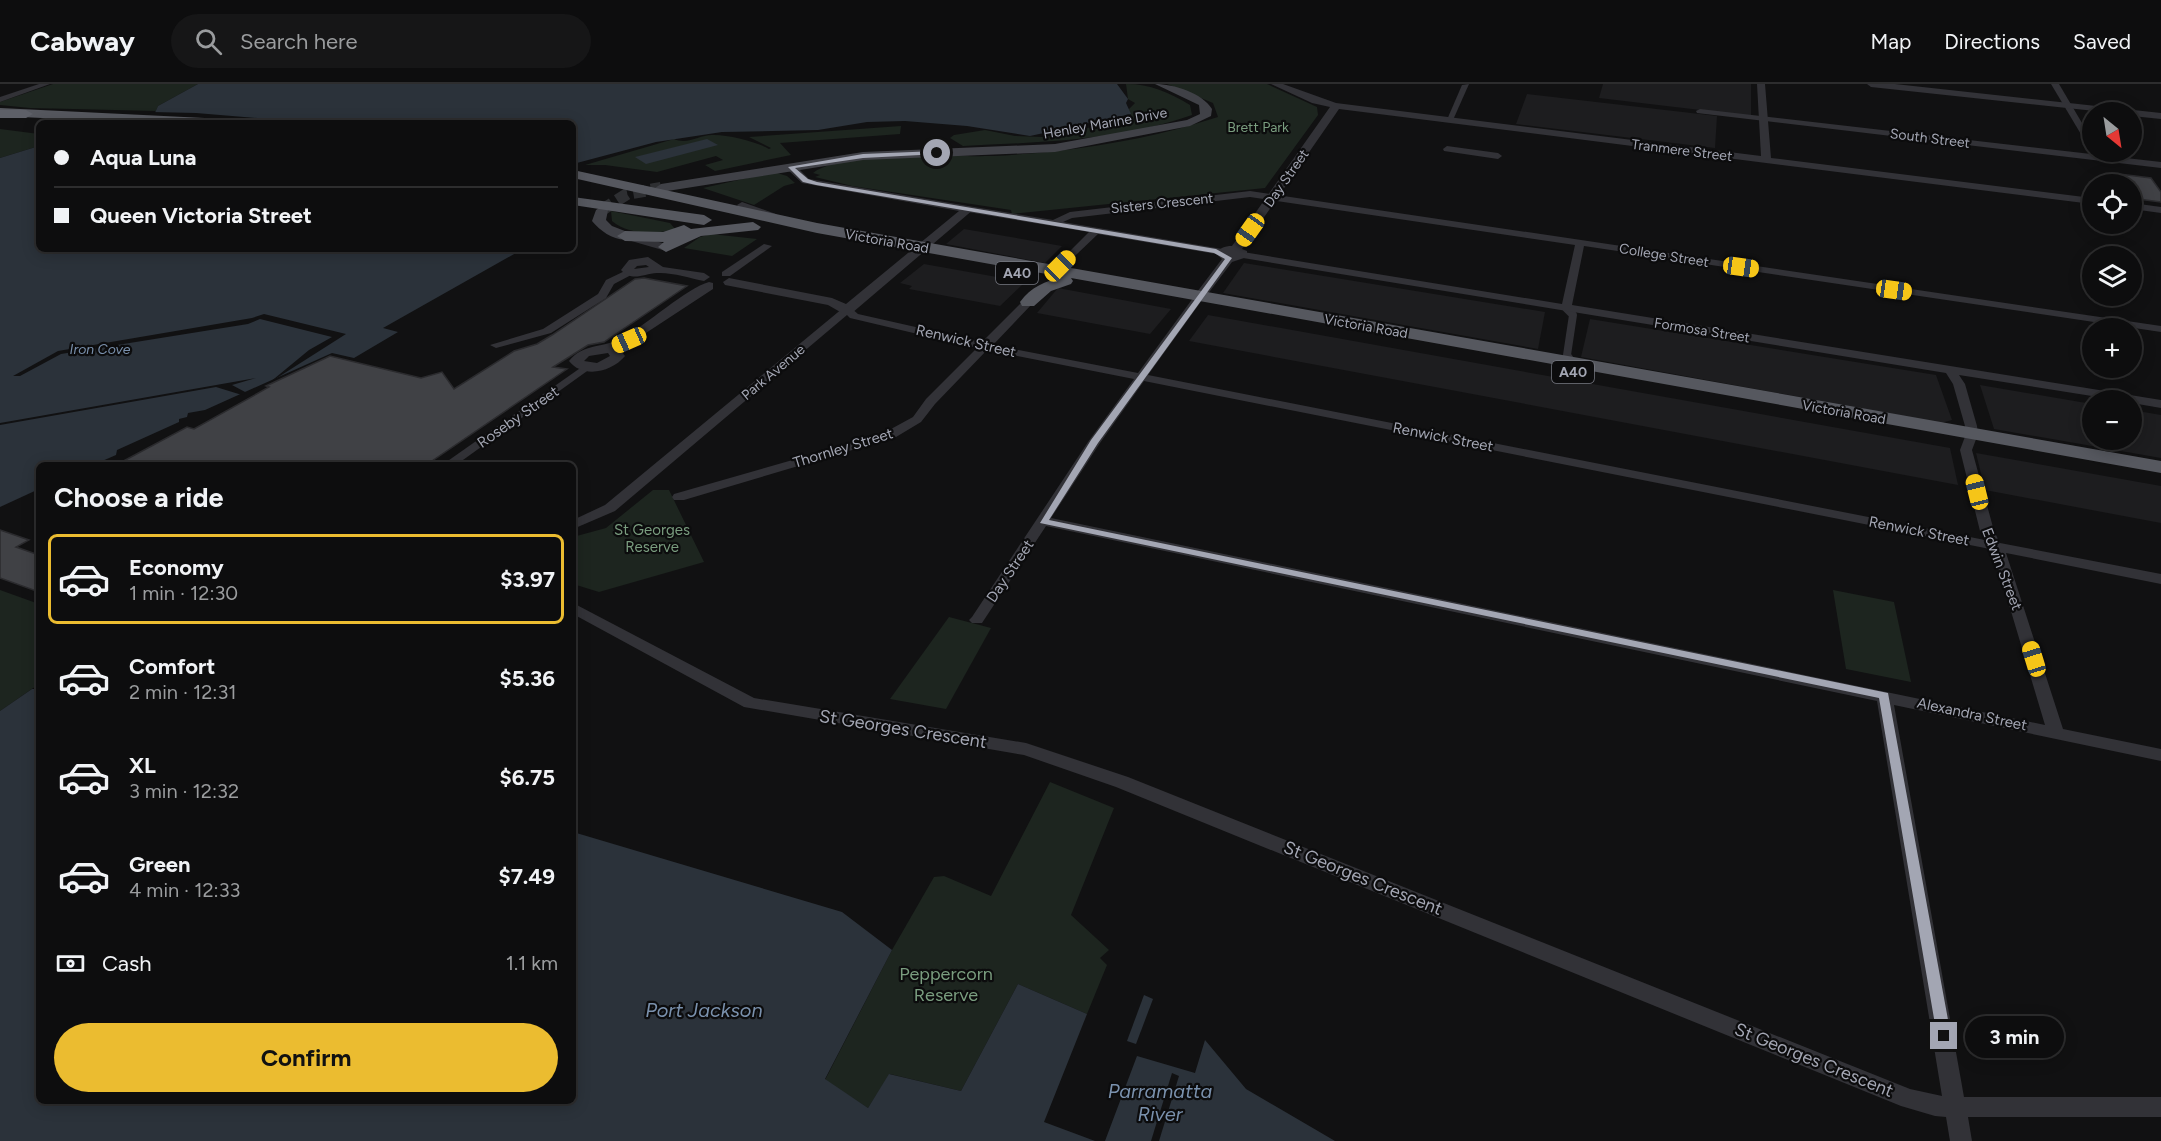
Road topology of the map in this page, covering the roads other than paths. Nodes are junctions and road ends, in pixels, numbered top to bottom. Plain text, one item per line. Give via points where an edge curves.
1 (46, 84) edge
2 (1160, 84) edge
3 (1275, 84) edge
4 (1761, 84) edge
5 (1871, 84) edge
6 (2055, 84) edge
7 (1466, 85) edge
8 (0, 100) edge
9 (2068, 105) junction
10 (1336, 106) junction
11 (1700, 111) dead end
12 (2161, 116) edge
13 (34, 118) edge
14 (1763, 119) junction
15 (4, 120) edge
16 (110, 120) edge
17 (1449, 120) junction
18 (2082, 129) edge
19 (1447, 149) dead end
20 (2082, 153) edge
21 (1498, 156) dead end
22 (1766, 160) junction
23 (2142, 162) edge
24 (2161, 165) edge
25 (791, 167) junction
26 (576, 175) edge
27 (661, 188) tunnel mouth
28 (1274, 196) junction
29 (2082, 200) edge
30 (576, 201) edge
31 (742, 205) dead end
32 (2142, 207) edge
33 (968, 209) junction
34 (602, 210) dead end
35 (2161, 210) edge
36 (680, 216) junction
37 (774, 216) dead end
38 (1053, 224) junction
39 (753, 227) junction
40 (1096, 231) junction
41 (625, 236) junction
42 (648, 242) junction
43 (1580, 243) junction
44 (767, 246) dead end
45 (666, 247) junction
46 (918, 251) junction
47 (1232, 254) junction
48 (649, 264) junction
49 (629, 272) joint
50 (1060, 276) junction
51 (727, 278) junction
52 (706, 282) junction
53 (1197, 300) junction
54 (1028, 302) joint
55 (1566, 308) junction
56 (847, 310) junction
57 (2161, 329) edge
58 (496, 345) dead end
59 (983, 346) junction
60 (1573, 364) junction
61 (586, 367) joint
62 (1951, 371) junction
63 (1140, 378) junction
64 (2161, 404) edge
65 (1971, 438) junction
66 (452, 462) edge
67 (2161, 467) edge
68 (2161, 475) edge
69 (679, 496) dead end
70 (1044, 521) junction
71 (576, 524) edge
72 (1996, 546) junction
73 (2161, 579) edge
74 (576, 610) edge
75 (977, 620) dead end
76 (1884, 696) junction
77 (2056, 732) junction
78 (2161, 755) edge
79 (1957, 1107) junction
80 (2161, 1107) edge
81 (1961, 1141) edge

1 - 8 street
2 - 25 main road, Henley Marine Drive via 1203,104 1207,109 1205,116 1170,127 1055,148 873,155
3 - 10 street, Tranmere Street
4 - 14 street
5 - 9 street
6 - 9 street
7 - 17 street
9 - 12 street
9 - 18 street
10 - 17 street, Tranmere Street
10 - 28 street, Day Street
11 - 14 street, South Street
13 - 15 highway
13 - 16 highway
14 - 20 street, South Street
14 - 22 street
17 - 22 street, Tranmere Street
19 - 21 street
22 - 29 street, Tranmere Street
23 - 24 street, South Street
25 - 27 main road, Henley Marine Drive
25 - 33 street, Formosa Street via 816,183
26 - 46 highway, Victoria Road / A40
28 - 38 street, Sisters Crescent via 1250,194 1131,206 1070,215
28 - 43 street, College Street
28 - 47 street, Day Street
30 - 36 highway, Victoria Road / A40
31 - 37 street
32 - 35 street
33 - 38 street, Formosa Street
33 - 46 street, Park Avenue
34 - 41 main road via 601,225
36 - 39 highway, Victoria Road / A40
36 - 41 highway via 684,230 674,235
38 - 40 street, Formosa Street
39 - 45 highway via 707,230
39 - 46 highway, Victoria Road / A40
40 - 47 street, Formosa Street
40 - 50 street
41 - 42 street
42 - 45 street
42 - 48 street
43 - 55 street
43 - 57 street, College Street
44 - 51 street
45 - 48 street
46 - 50 highway, Victoria Road / A40
46 - 56 street, Park Avenue
47 - 53 street, Day Street
47 - 55 street, Formosa Street
48 - 49 street via 640,274
48 - 52 street
49 - 58 street via 610,282 602,296 547,331
50 - 53 highway, Victoria Road / A40
50 - 54 highway
51 - 52 street
51 - 56 street, Renwick Street via 832,302
52 - 61 street via 629,340 610,349 580,355 578,364
53 - 60 highway, Victoria Road / A40
53 - 63 street, Day Street
53 - 65 highway, Victoria Road / A40
54 - 59 street, Thornley Street
55 - 60 street via 1573,315 1567,355
55 - 62 street, Formosa Street
56 - 59 street, Renwick Street via 854,316
56 - 71 street, Park Avenue via 610,508
59 - 63 street, Renwick Street
59 - 69 street, Thornley Street via 930,402 927,412 900,431
60 - 65 highway, Victoria Road / A40
61 - 66 street, Roseby Street
62 - 64 street, Formosa Street
62 - 65 street, Edwin Street via 1959,384
63 - 70 street, Day Street
63 - 72 street, Renwick Street
65 - 67 highway, Victoria Road / A40
65 - 68 highway, Victoria Road / A40
65 - 72 street, Edwin Street via 1966,450 1987,531
70 - 75 street, Day Street
70 - 76 street, Alexandra Street
72 - 73 street, Renwick Street
72 - 77 street, Edwin Street
74 - 79 street, St Georges Crescent via 750,703 1026,749 1153,793 1909,1099
76 - 77 street, Alexandra Street
76 - 79 street
77 - 78 street, Alexandra Street
79 - 80 street, St Georges Crescent
79 - 81 street

